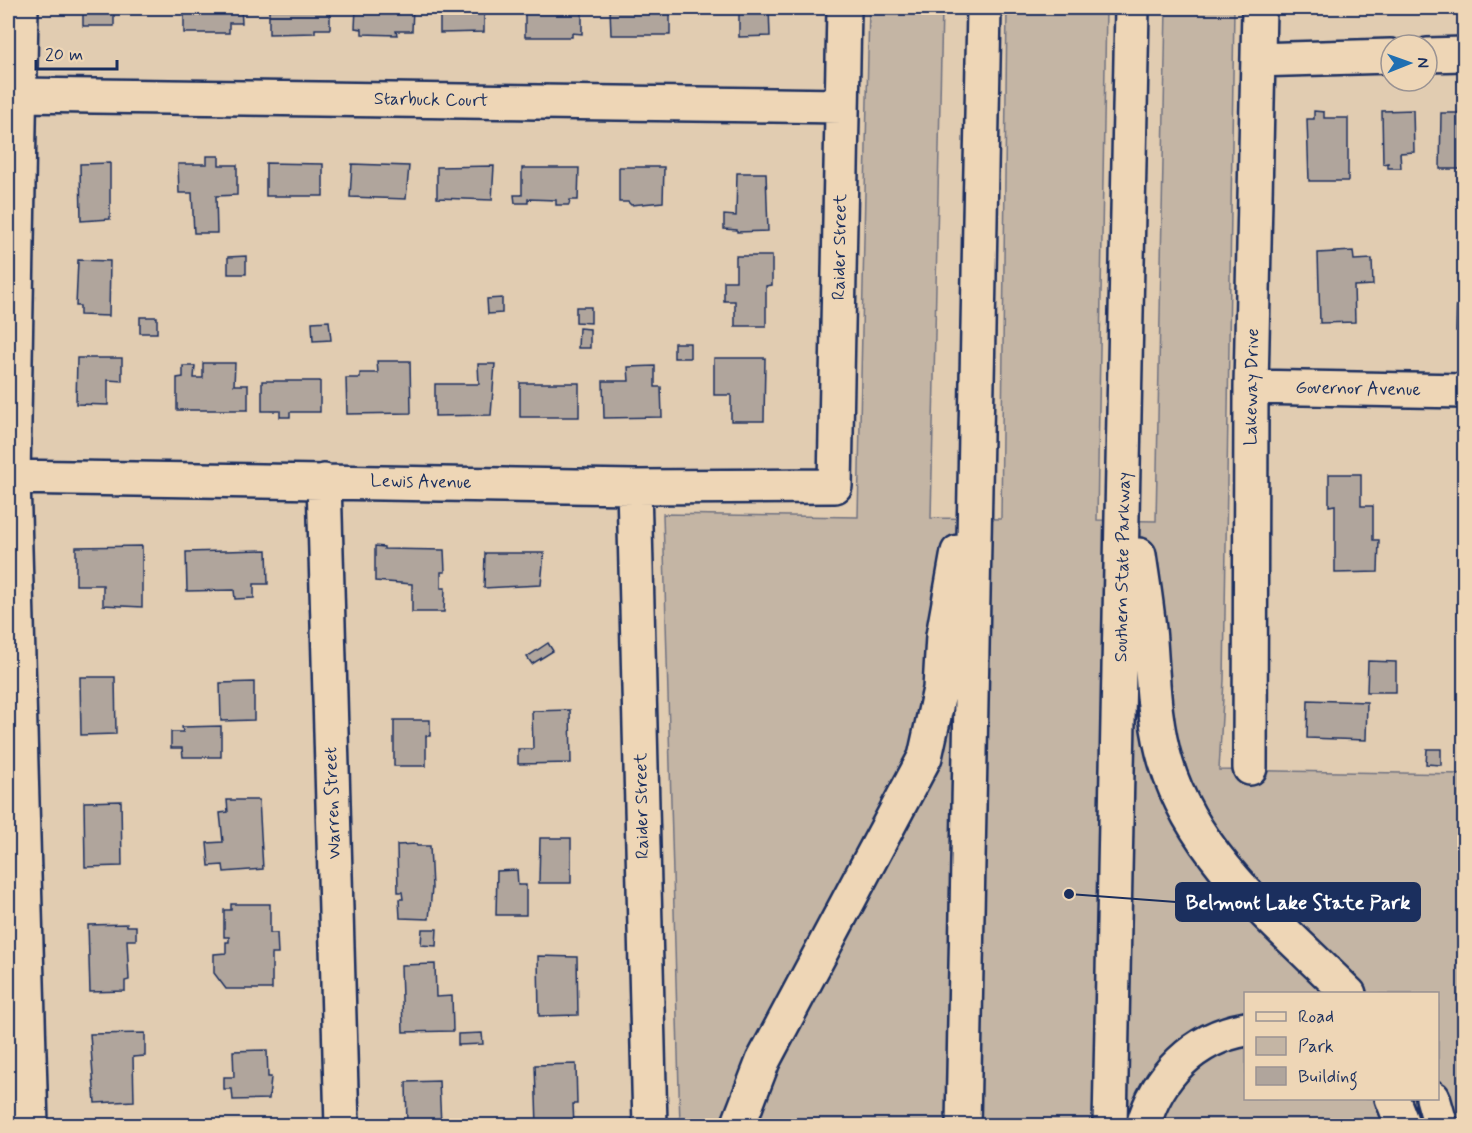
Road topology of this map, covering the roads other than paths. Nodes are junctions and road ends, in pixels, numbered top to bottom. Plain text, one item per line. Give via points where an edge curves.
1 (21, 8) edge
2 (844, 8) edge
3 (984, 8) edge
4 (1132, 8) edge
5 (1259, 8) edge
6 (1464, 54) edge
7 (1439, 55) edge
8 (1379, 56) edge
9 (1258, 60) junction
10 (20, 95) junction
11 (842, 106) junction
12 (1251, 387) junction
13 (1464, 391) edge
14 (976, 446) junction
15 (1125, 447) junction
16 (10, 478) edge
17 (324, 481) junction
18 (835, 486) joint
19 (634, 487) junction
20 (1250, 768) dead end
21 (1348, 992) edge
22 (1244, 1029) edge
23 (1393, 1100) edge
24 (1434, 1100) edge
25 (31, 1125) edge
26 (342, 1125) edge
27 (650, 1125) edge
28 (738, 1125) edge
29 (963, 1125) edge
30 (1110, 1125) edge
31 (1143, 1125) edge
32 (1403, 1125) edge
33 (1441, 1125) edge

1 - 10 main road
2 - 11 main road, Raider Street
3 - 14 main road
4 - 15 main road, Southern State Parkway
5 - 9 main road, Lakeway Drive
6 - 7 main road
8 - 9 main road
9 - 12 main road, Lakeway Drive
10 - 11 main road, Starbuck Court
10 - 16 main road
11 - 18 main road, Raider Street
12 - 13 main road, Governor Avenue
12 - 20 main road, Lakeway Drive
14 - 28 main road via 943,636 940,690 925,757 763,1061
14 - 29 main road
15 - 21 main road via 1156,717 1174,787 1223,866
15 - 30 main road, Southern State Parkway
16 - 17 main road, Lewis Avenue
16 - 25 main road
17 - 19 main road, Lewis Avenue
17 - 26 main road, Warren Street
18 - 19 main road, Lewis Avenue
19 - 27 main road, Raider Street
22 - 31 main road via 1216,1038 1184,1057 1157,1089
23 - 32 main road
24 - 33 main road

